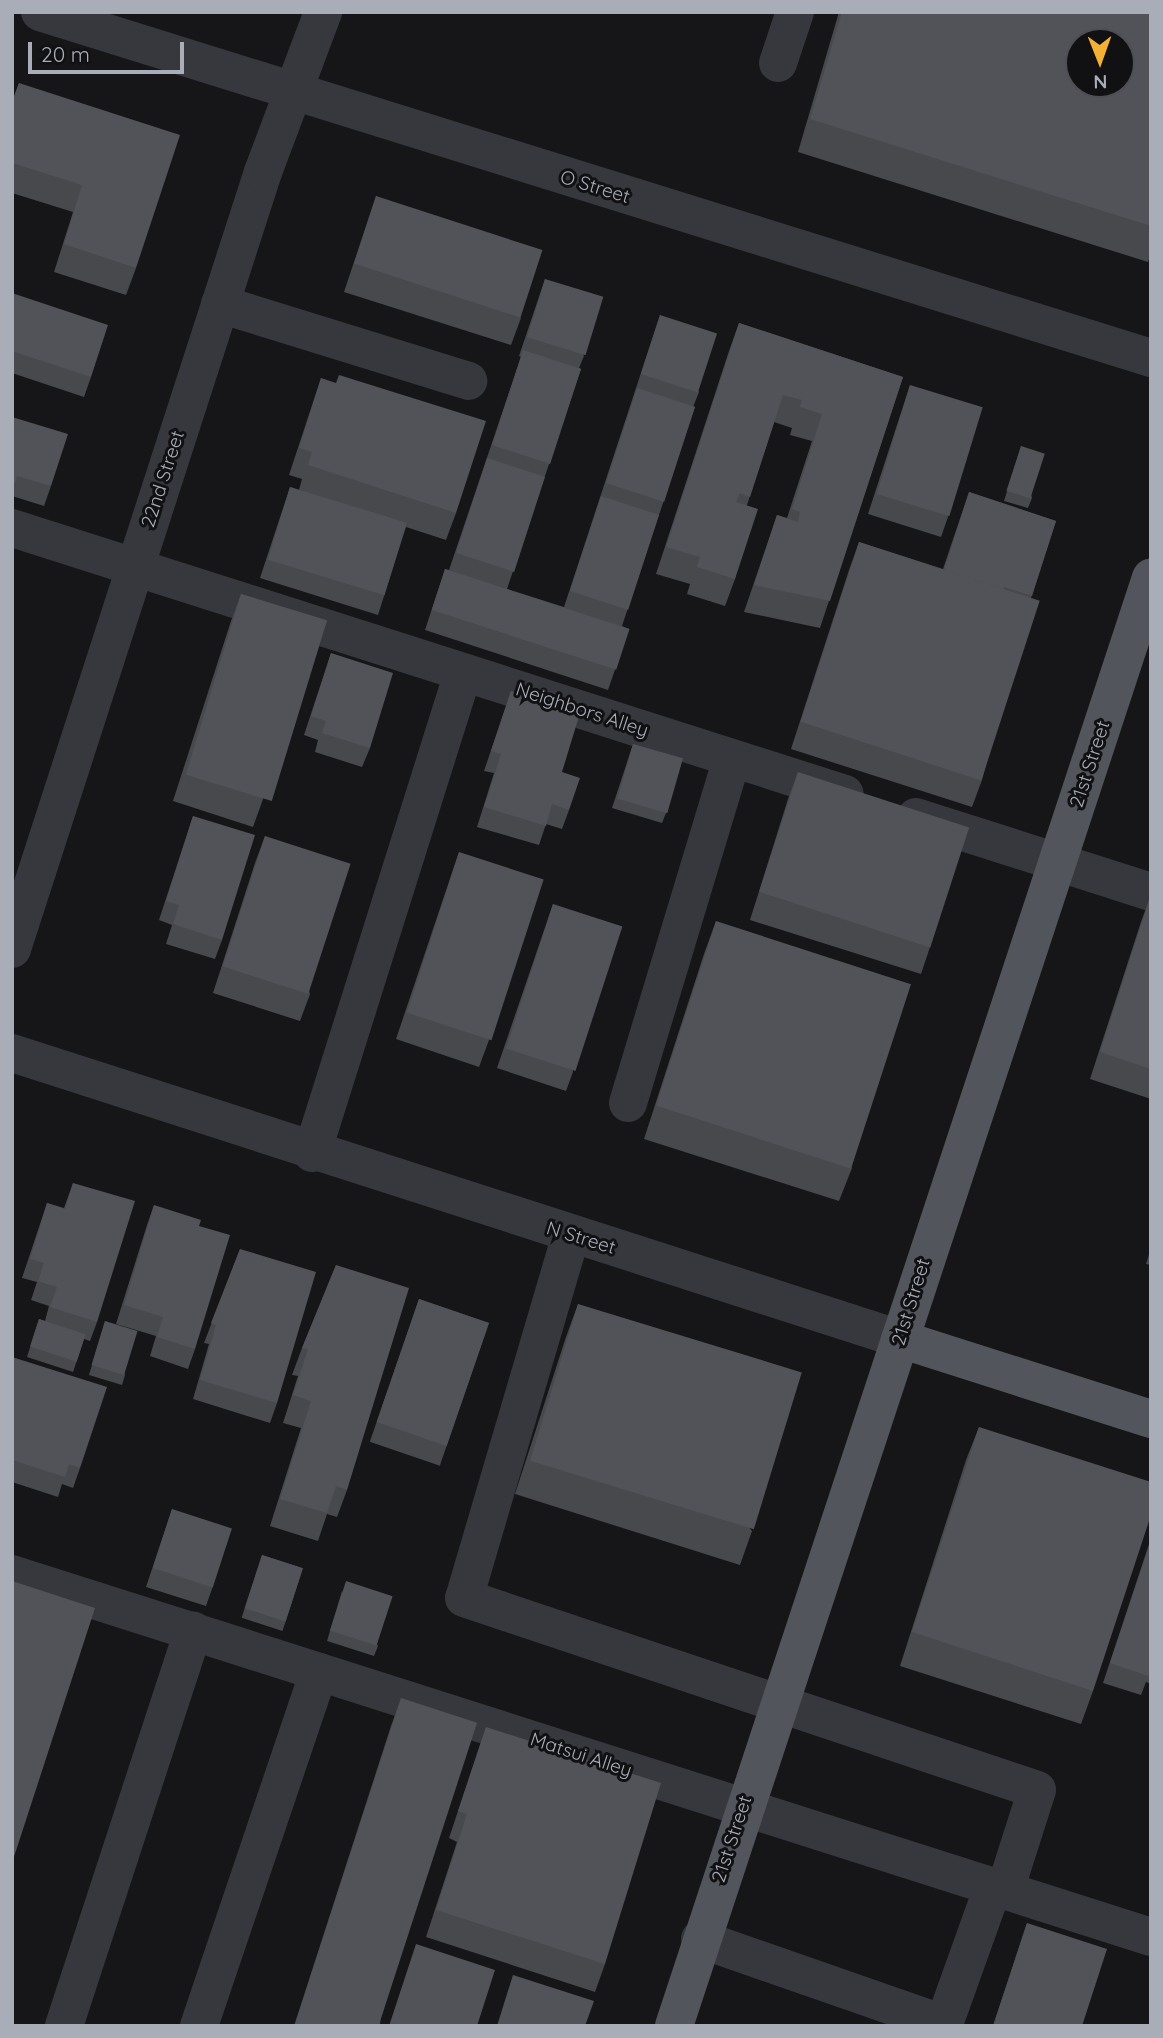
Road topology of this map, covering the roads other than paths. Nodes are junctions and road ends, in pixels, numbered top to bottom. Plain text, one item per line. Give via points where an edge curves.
1 (40, 12) edge
2 (323, 12) edge
3 (795, 12) edge
4 (778, 63) dead end
5 (296, 94) junction
6 (220, 304) junction
7 (1151, 358) edge
8 (468, 381) dead end
9 (12, 528) edge
10 (135, 566) junction
11 (1151, 578) edge
12 (463, 673) junction
13 (732, 758) junction
14 (1059, 861) junction
15 (1151, 892) edge
16 (12, 949) edge
17 (12, 1053) edge
18 (628, 1103) dead end
19 (312, 1153) junction
20 (571, 1235) junction
21 (900, 1339) junction
22 (1151, 1419) edge
23 (12, 1574) edge
24 (193, 1631) junction
25 (319, 1672) junction
26 (777, 1701) junction
27 (743, 1807) junction
28 (999, 1888) junction
29 (1151, 1937) edge
30 (700, 1939) junction
31 (64, 2026) edge
32 (199, 2026) edge
33 (674, 2026) edge

1 - 5 street, O Street
2 - 5 street, 22nd Street
3 - 4 street
5 - 6 street, 22nd Street
5 - 7 street, O Street
6 - 8 street
6 - 10 street, 22nd Street
9 - 10 street, Neighbors Alley
10 - 12 street, Neighbors Alley
10 - 16 street, 22nd Street
11 - 14 main road, 21st Street
12 - 13 street, Neighbors Alley
12 - 19 street
13 - 14 street, Neighbors Alley
13 - 18 street
14 - 15 street, Neighbors Alley
14 - 21 main road, 21st Street
17 - 19 street, N Street
19 - 20 street, N Street
20 - 21 street, N Street
20 - 26 street via 464,1598
21 - 22 main road, N Street
21 - 26 main road, 21st Street
23 - 24 street, Matsui Alley
24 - 25 street, Matsui Alley
24 - 31 street
25 - 27 street, Matsui Alley
25 - 32 street
26 - 27 main road, 21st Street
26 - 28 street via 1037,1790
27 - 28 street, Matsui Alley
27 - 30 main road, 21st Street
28 - 29 street, Matsui Alley
28 - 30 street via 944,2024
30 - 33 main road, 21st Street

